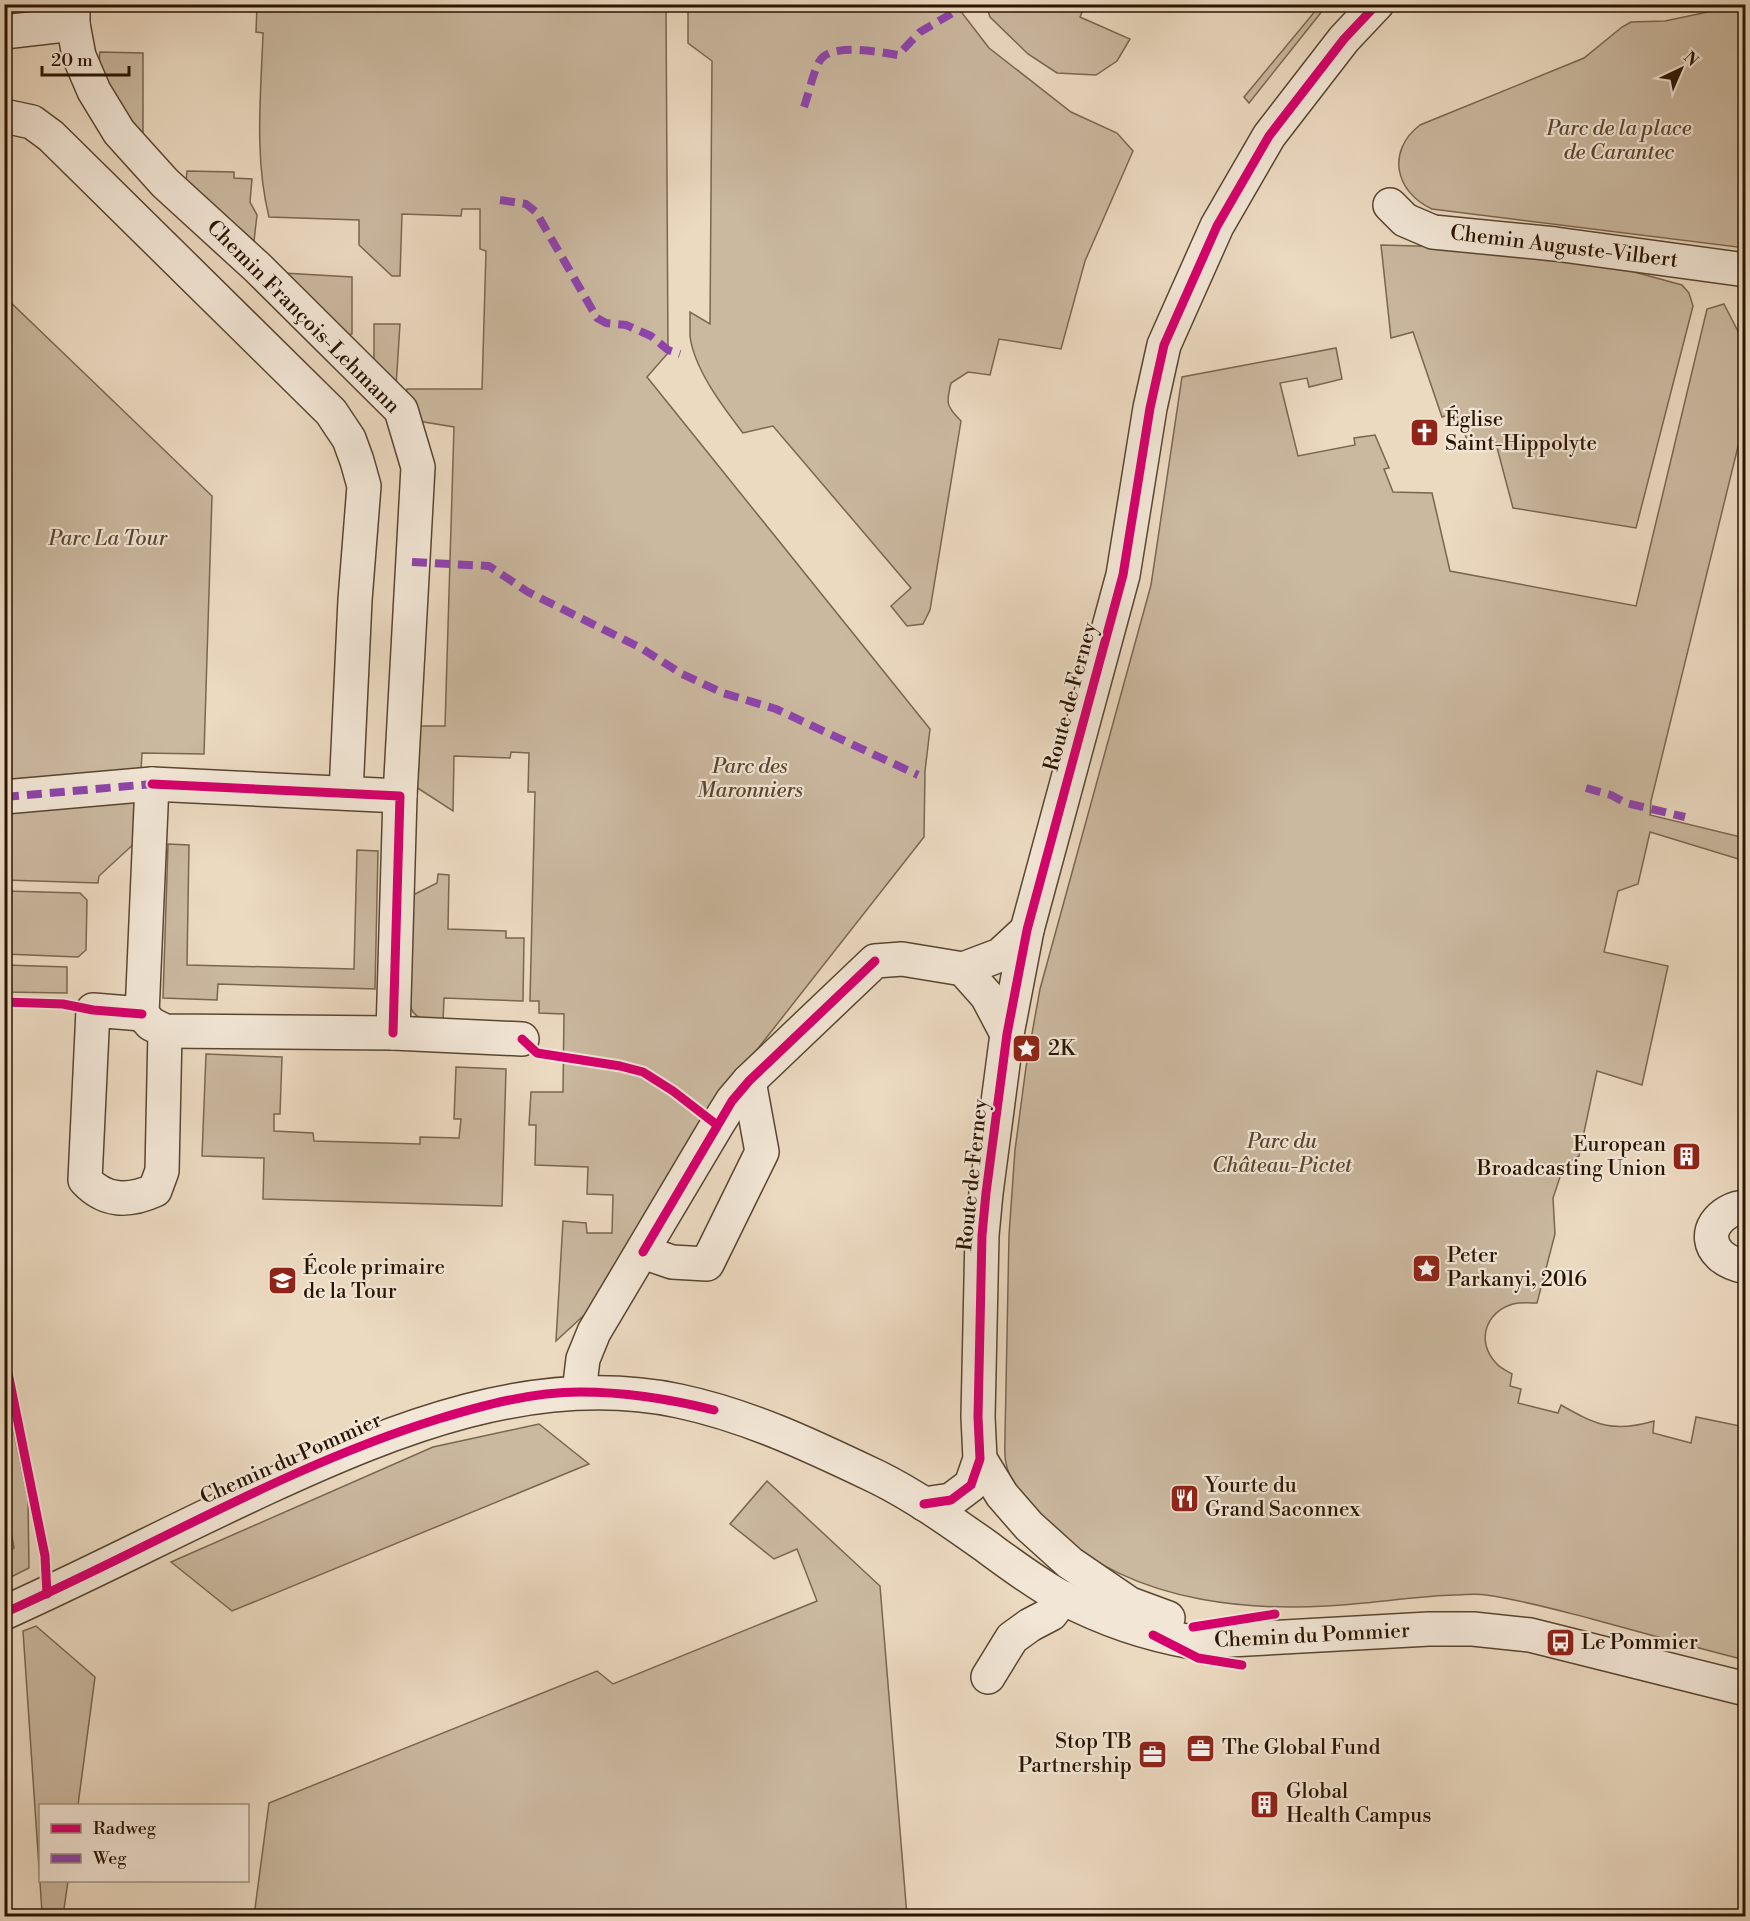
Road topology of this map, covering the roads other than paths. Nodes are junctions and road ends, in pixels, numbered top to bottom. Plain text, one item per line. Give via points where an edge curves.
1 (1377, 4) edge
2 (73, 14) edge
3 (4, 32) edge
4 (4, 116) edge
5 (1390, 205) dead end
6 (1746, 270) edge
7 (152, 784) junction
8 (346, 793) junction
9 (400, 796) junction
10 (4, 797) edge
11 (1027, 930) junction
12 (963, 969) junction
13 (153, 1022) junction
14 (393, 1033) junction
15 (1007, 1034) junction
16 (522, 1039) dead end
17 (749, 1081) junction
18 (1746, 1207) edge
19 (643, 1252) junction
20 (1746, 1267) edge
21 (579, 1392) junction
22 (980, 1459) junction
23 (924, 1504) junction
24 (1063, 1598) junction
25 (4, 1613) edge
26 (1241, 1640) junction
27 (988, 1677) dead end
28 (1746, 1689) edge

1 - 11 street, Route de Ferney via 1344,39 1269,136 1217,226 1164,345 1123,575
2 - 3 street, Chemin François-Lehmann
2 - 9 street, Chemin François-Lehmann via 79,56 94,91 119,132 165,183 258,268 401,410 418,467
4 - 8 street via 32,122 51,136 331,411 348,439 364,486
5 - 6 street, Chemin Auguste-Vilbert via 1405,220 1433,232
7 - 8 street
7 - 10 street
7 - 13 street
8 - 9 street
9 - 14 street, Chemin François-Lehmann
11 - 12 street via 1000,955
11 - 15 street, Route de Ferney
12 - 15 street via 987,996
12 - 17 street via 902,959 875,961
13 - 13 street via 162,1171 155,1190 139,1197 118,1198 95,1191 85,1180 93,1010
13 - 14 street
14 - 16 street
15 - 22 street, Route de Ferney via 982,1235
17 - 19 street via 717,1125
17 - 19 street via 762,1152 707,1264 672,1262
18 - 20 street via 1722,1214 1713,1238 1719,1254
19 - 21 street via 588,1345
21 - 23 street, Chemin du Pommier via 679,1401 735,1417 820,1449
21 - 25 street, Chemin du Pommier via 539,1395 467,1410 367,1443
22 - 23 street via 971,1485 951,1500
22 - 26 street via 1002,1495 1029,1526 1089,1577 1130,1604
23 - 24 street, Chemin du Pommier
24 - 26 street, Chemin du Pommier via 1123,1626 1153,1635 1192,1642
24 - 27 street via 1051,1614 1012,1638
26 - 28 street, Chemin du Pommier via 1473,1629 1530,1635

